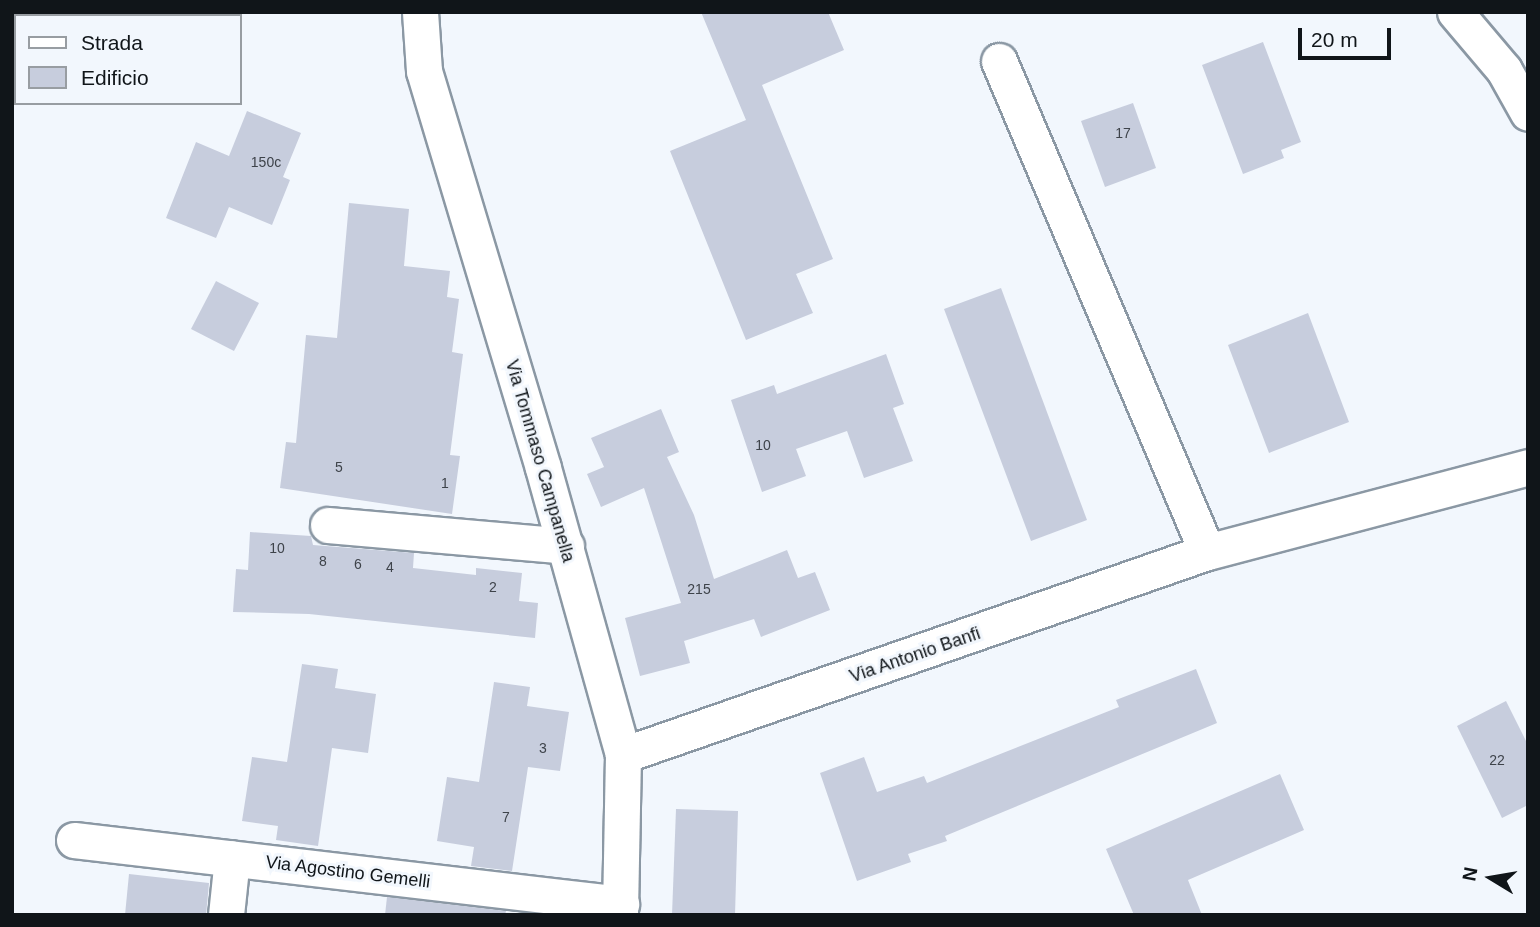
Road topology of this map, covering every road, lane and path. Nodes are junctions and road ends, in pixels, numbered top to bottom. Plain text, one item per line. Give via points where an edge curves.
1 (420, 12) edge
2 (1455, 12) edge
3 (999, 61) dead end
4 (1528, 113) edge
5 (1524, 464) edge
6 (328, 525) dead end
7 (566, 546) junction
8 (1207, 552) junction
9 (622, 755) junction
10 (75, 840) dead end
11 (232, 858) junction
12 (621, 909) edge
13 (226, 915) edge

1 - 7 street, Via Tommaso Campanella via 424,71
2 - 4 street via 1504,70
3 - 8 street
5 - 8 street, Via Antonio Banfi
6 - 7 street
7 - 9 street, Via Tommaso Campanella
8 - 9 street, Via Antonio Banfi
9 - 12 street, Via Tommaso Campanella
10 - 11 street, Via Agostino Gemelli
11 - 12 street, Via Agostino Gemelli
11 - 13 street

